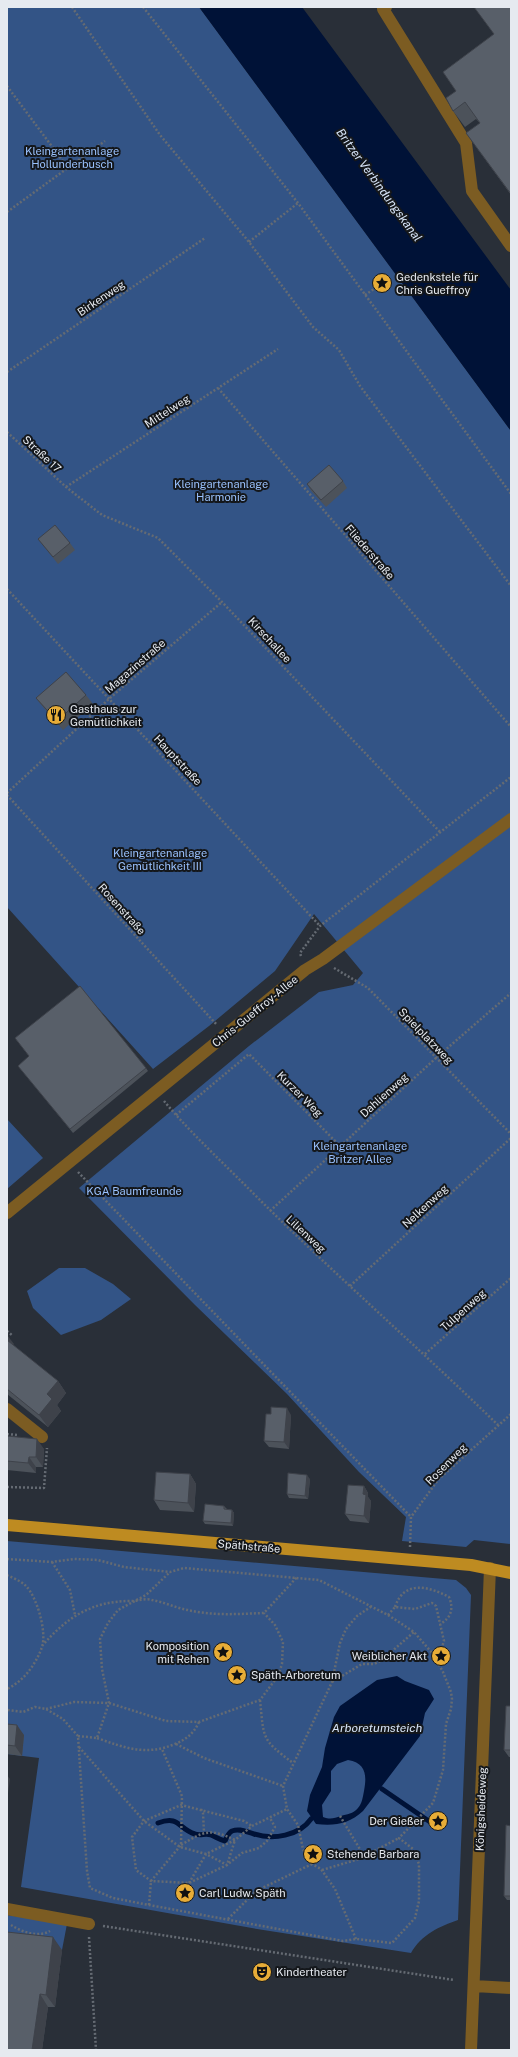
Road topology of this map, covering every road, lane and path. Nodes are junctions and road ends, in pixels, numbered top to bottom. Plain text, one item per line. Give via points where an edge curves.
1 (72, 7) edge
2 (143, 7) edge
3 (386, 7) edge
4 (7, 86) edge
5 (8, 91) edge
6 (105, 141) dead end
7 (68, 168) junction
8 (298, 203) junction
9 (7, 212) edge
10 (205, 238) dead end
11 (249, 242) junction
12 (511, 246) edge
13 (376, 287) dead end
14 (365, 295) junction
15 (278, 349) dead end
16 (7, 372) edge
17 (218, 388) junction
18 (7, 432) edge
19 (66, 487) junction
20 (511, 494) edge
21 (511, 586) edge
22 (7, 589) edge
23 (11, 594) junction
24 (7, 597) edge
25 (222, 602) junction
26 (110, 698) junction
27 (511, 727) edge
28 (511, 777) edge
29 (7, 794) edge
30 (511, 819) edge
31 (440, 832) junction
32 (320, 926) junction
33 (323, 959) junction
34 (305, 970) junction
35 (511, 993) edge
36 (226, 1034) junction
37 (249, 1054) joint
38 (436, 1058) junction
39 (511, 1134) edge
40 (511, 1138) edge
41 (340, 1146) junction
42 (69, 1162) junction
43 (270, 1211) junction
44 (7, 1213) edge
45 (511, 1278) edge
46 (350, 1286) junction
47 (7, 1331) edge
48 (13, 1336) dead end
49 (425, 1354) junction
50 (7, 1409) edge
51 (511, 1414) edge
52 (498, 1425) junction
53 (42, 1437) joint
54 (7, 1487) edge
55 (411, 1517) junction
56 (7, 1525) edge
57 (7, 1559) edge
58 (410, 1560) junction
59 (52, 1562) junction
60 (490, 1568) junction
61 (170, 1572) junction
62 (511, 1573) edge
63 (7, 1575) edge
64 (297, 1578) junction
65 (132, 1601) junction
66 (372, 1606) junction
67 (395, 1607) junction
68 (264, 1613) junction
69 (75, 1615) junction
70 (388, 1615) junction
71 (440, 1624) junction
72 (414, 1632) junction
73 (42, 1646) junction
74 (433, 1654) junction
75 (332, 1682) junction
76 (7, 1689) edge
77 (260, 1700) junction
78 (109, 1703) junction
79 (46, 1709) junction
80 (7, 1710) edge
81 (199, 1722) junction
82 (78, 1736) junction
83 (97, 1738) junction
84 (176, 1744) junction
85 (79, 1747) junction
86 (162, 1749) junction
87 (293, 1763) junction
88 (283, 1786) junction
89 (181, 1805) junction
90 (287, 1808) junction
91 (201, 1809) junction
92 (340, 1816) dead end
93 (270, 1818) junction
94 (144, 1821) junction
95 (252, 1826) junction
96 (204, 1832) junction
97 (399, 1838) junction
98 (235, 1840) junction
99 (181, 1846) junction
100 (206, 1854) junction
101 (364, 1856) junction
102 (312, 1864) junction
103 (227, 1865) junction
104 (322, 1870) junction
105 (151, 1881) junction
106 (189, 1883) junction
107 (149, 1905) junction
108 (7, 1909) edge
109 (228, 1919) junction
110 (89, 1924) junction
111 (356, 1939) junction
112 (454, 1980) dead end
113 (474, 1986) junction
114 (511, 1988) edge
115 (96, 2050) edge
116 (471, 2050) edge

1 - 11 path via 160,135
2 - 8 path
3 - 12 street via 383,9 466,143 472,191
4 - 5 path
5 - 7 path
6 - 7 path
7 - 9 path
8 - 11 path
8 - 14 path
10 - 16 path, Birkenweg
11 - 21 path via 313,327 339,350 360,386
13 - 14 path
14 - 20 path
15 - 17 path, Mittelweg
17 - 19 path, Mittelweg
17 - 27 path, Fliederstraße
18 - 19 path, Straße 17
19 - 25 path, Kirschallee via 102,515 158,538
22 - 23 path, Hauptstraße
23 - 24 path
23 - 26 path, Hauptstraße
25 - 26 path, Magazinstraße
25 - 31 path, Kirschallee
26 - 29 path, Magazinstraße
26 - 32 path, Hauptstraße
28 - 31 path
29 - 36 path, Rosenstraße
30 - 33 street, Chris-Gueffroy-Allee
31 - 32 path
32 - 34 path via 300,953
33 - 34 street, Chris-Gueffroy-Allee
33 - 38 path, Spielplatzweg via 368,988
34 - 36 street, Chris-Gueffroy-Allee
35 - 38 path, Dahlienweg
36 - 42 street, Chris-Gueffroy-Allee
37 - 41 path, Kurzer Weg
37 - 43 path, Lilienweg via 176,1115
38 - 39 path, Spielplatzweg
38 - 41 path, Dahlienweg
40 - 46 path, Nelkenweg
41 - 43 path, Dahlienweg
42 - 44 street, Chris-Gueffroy-Allee
42 - 55 path
43 - 46 path, Lilienweg
45 - 49 path, Tulpenweg
46 - 49 path, Lilienweg
47 - 48 path
49 - 52 path, Lilienweg
50 - 53 street
51 - 52 path, Rosenweg
52 - 55 path, Rosenweg via 438,1480
53 - 54 path via 48,1441 44,1488
55 - 58 path
56 - 58 main road, Späthstraße
57 - 59 path
58 - 60 main road, Späthstraße
59 - 61 path via 74,1559 98,1560 124,1567
59 - 69 path via 70,1590
60 - 62 main road, Späthstraße
60 - 113 street, Königsheideweg
61 - 64 path via 184,1568
61 - 65 path via 146,1595
63 - 73 path via 26,1585 36,1600 42,1619
64 - 66 path via 319,1580
64 - 68 path
65 - 68 path via 151,1599 188,1610 223,1614
65 - 69 path via 108,1602
65 - 78 path via 118,1610 100,1639 102,1669
66 - 70 path
66 - 75 path via 357,1616 346,1629 340,1643
67 - 70 path
67 - 71 path via 415,1609 432,1604 436,1606
67 - 71 path via 401,1594 411,1588 443,1593 449,1596 452,1604 451,1614
68 - 77 path via 275,1625 283,1642 282,1664 278,1676
69 - 73 path via 58,1628
70 - 72 path
71 - 74 path via 444,1641 442,1647
72 - 74 path
72 - 75 path via 382,1660 374,1664 362,1664
73 - 76 path via 23,1678
74 - 97 path via 446,1679 452,1699 446,1724 443,1770 433,1803
75 - 87 path
77 - 81 path
77 - 87 path via 264,1735 269,1745
78 - 79 path via 74,1702
78 - 81 path via 166,1721
78 - 83 path
79 - 80 path via 35,1707 23,1712
79 - 82 path via 63,1719
81 - 84 path via 195,1732
82 - 83 path
82 - 85 path
83 - 86 path via 141,1751
84 - 86 path
84 - 88 path via 204,1758
85 - 94 path
85 - 107 path via 90,1888 113,1898
86 - 89 path via 182,1796
87 - 88 path
88 - 90 path
89 - 91 path
89 - 94 path
89 - 99 path
90 - 93 path
90 - 102 path via 298,1826 302,1849
91 - 95 path via 244,1821
91 - 96 path via 204,1813
92 - 101 path
93 - 95 path
93 - 103 path via 275,1827 267,1841 259,1848 242,1853
94 - 99 path
94 - 105 path via 132,1837 136,1870
95 - 98 path
96 - 98 path via 222,1834
96 - 99 path
97 - 101 path
97 - 111 path via 412,1849 419,1864 419,1901 415,1918 392,1943
98 - 100 path
98 - 103 path
99 - 100 path
99 - 105 path
100 - 103 path
100 - 106 path
101 - 104 path
102 - 104 path
102 - 109 path via 256,1891
103 - 106 path
104 - 111 path via 335,1889
105 - 106 path
105 - 107 path
107 - 109 path
108 - 110 street
109 - 111 path via 343,1940
110 - 112 path
110 - 115 path
113 - 114 street
113 - 116 street, Königsheideweg

